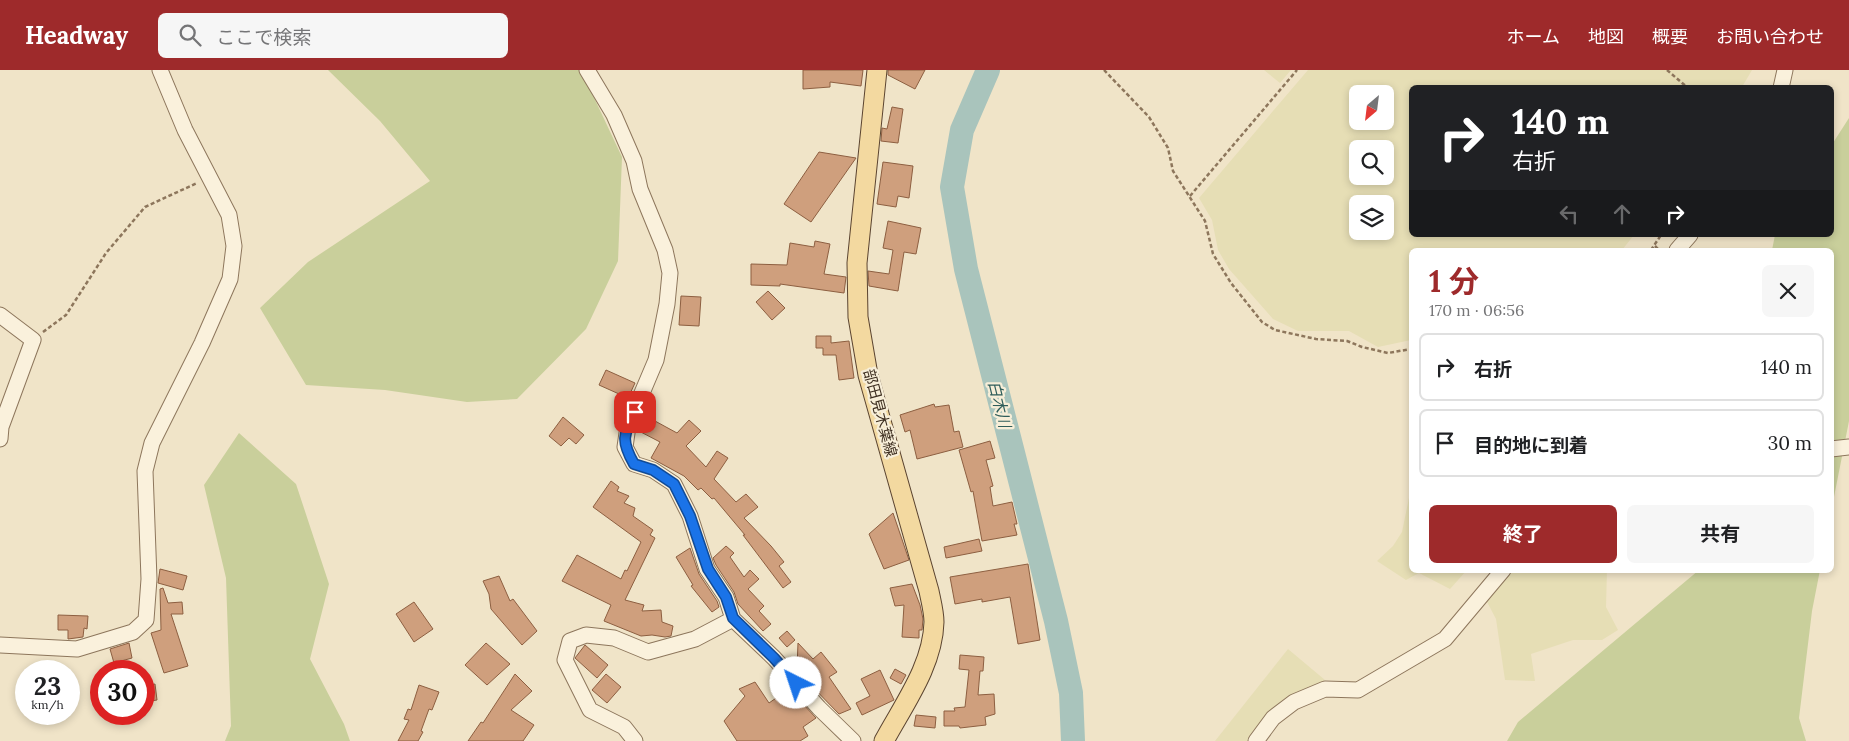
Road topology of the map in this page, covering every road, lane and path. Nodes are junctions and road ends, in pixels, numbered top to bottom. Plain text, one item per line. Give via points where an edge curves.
1 (160, 70) edge
2 (587, 70) edge
3 (877, 70) edge
4 (1104, 70) edge
5 (1297, 70) edge
6 (1667, 70) edge
7 (1785, 70) edge
8 (1684, 85) edge
9 (1782, 85) edge
10 (210, 177) junction
11 (1190, 196) junction
12 (1660, 237) edge
13 (1688, 237) edge
14 (1654, 246) joint
15 (1656, 248) edge
16 (1679, 248) edge
17 (0, 315) edge
18 (33, 340) junction
19 (1409, 349) edge
20 (0, 439) edge
21 (1849, 447) edge
22 (1834, 449) edge
23 (1500, 573) edge
24 (733, 618) junction
25 (0, 645) edge
26 (635, 741) edge
27 (853, 741) edge
28 (884, 741) edge
29 (1256, 741) edge

1 - 10 street via 185,130
2 - 24 street via 614,115 634,161 640,189 665,250 670,273 668,304 656,360 628,426 625,448 634,464 653,470 674,484 690,516 708,569 726,597
3 - 28 main road, 部田見木葉線 via 857,263 858,317 868,375 929,591 934,620 931,647 921,674
4 - 11 path via 1149,117 1168,148 1173,170
5 - 11 path
6 - 8 path
7 - 9 street
10 - 18 path via 146,207 106,253 66,315
10 - 25 street via 229,215 234,246 230,279 152,443 145,471 146,620 133,632 77,649
11 - 19 path via 1205,221 1214,254 1231,283 1262,322 1275,330 1316,339 1347,341 1388,353
12 - 14 path
13 - 16 street
14 - 15 path
17 - 18 street
18 - 20 street via 1,427
21 - 22 street
23 - 29 street via 1445,639 1358,690 1325,688 1294,702 1273,718
24 - 26 street via 695,639 648,652 614,638 586,635 570,641 565,660 590,710 624,727
24 - 27 street

